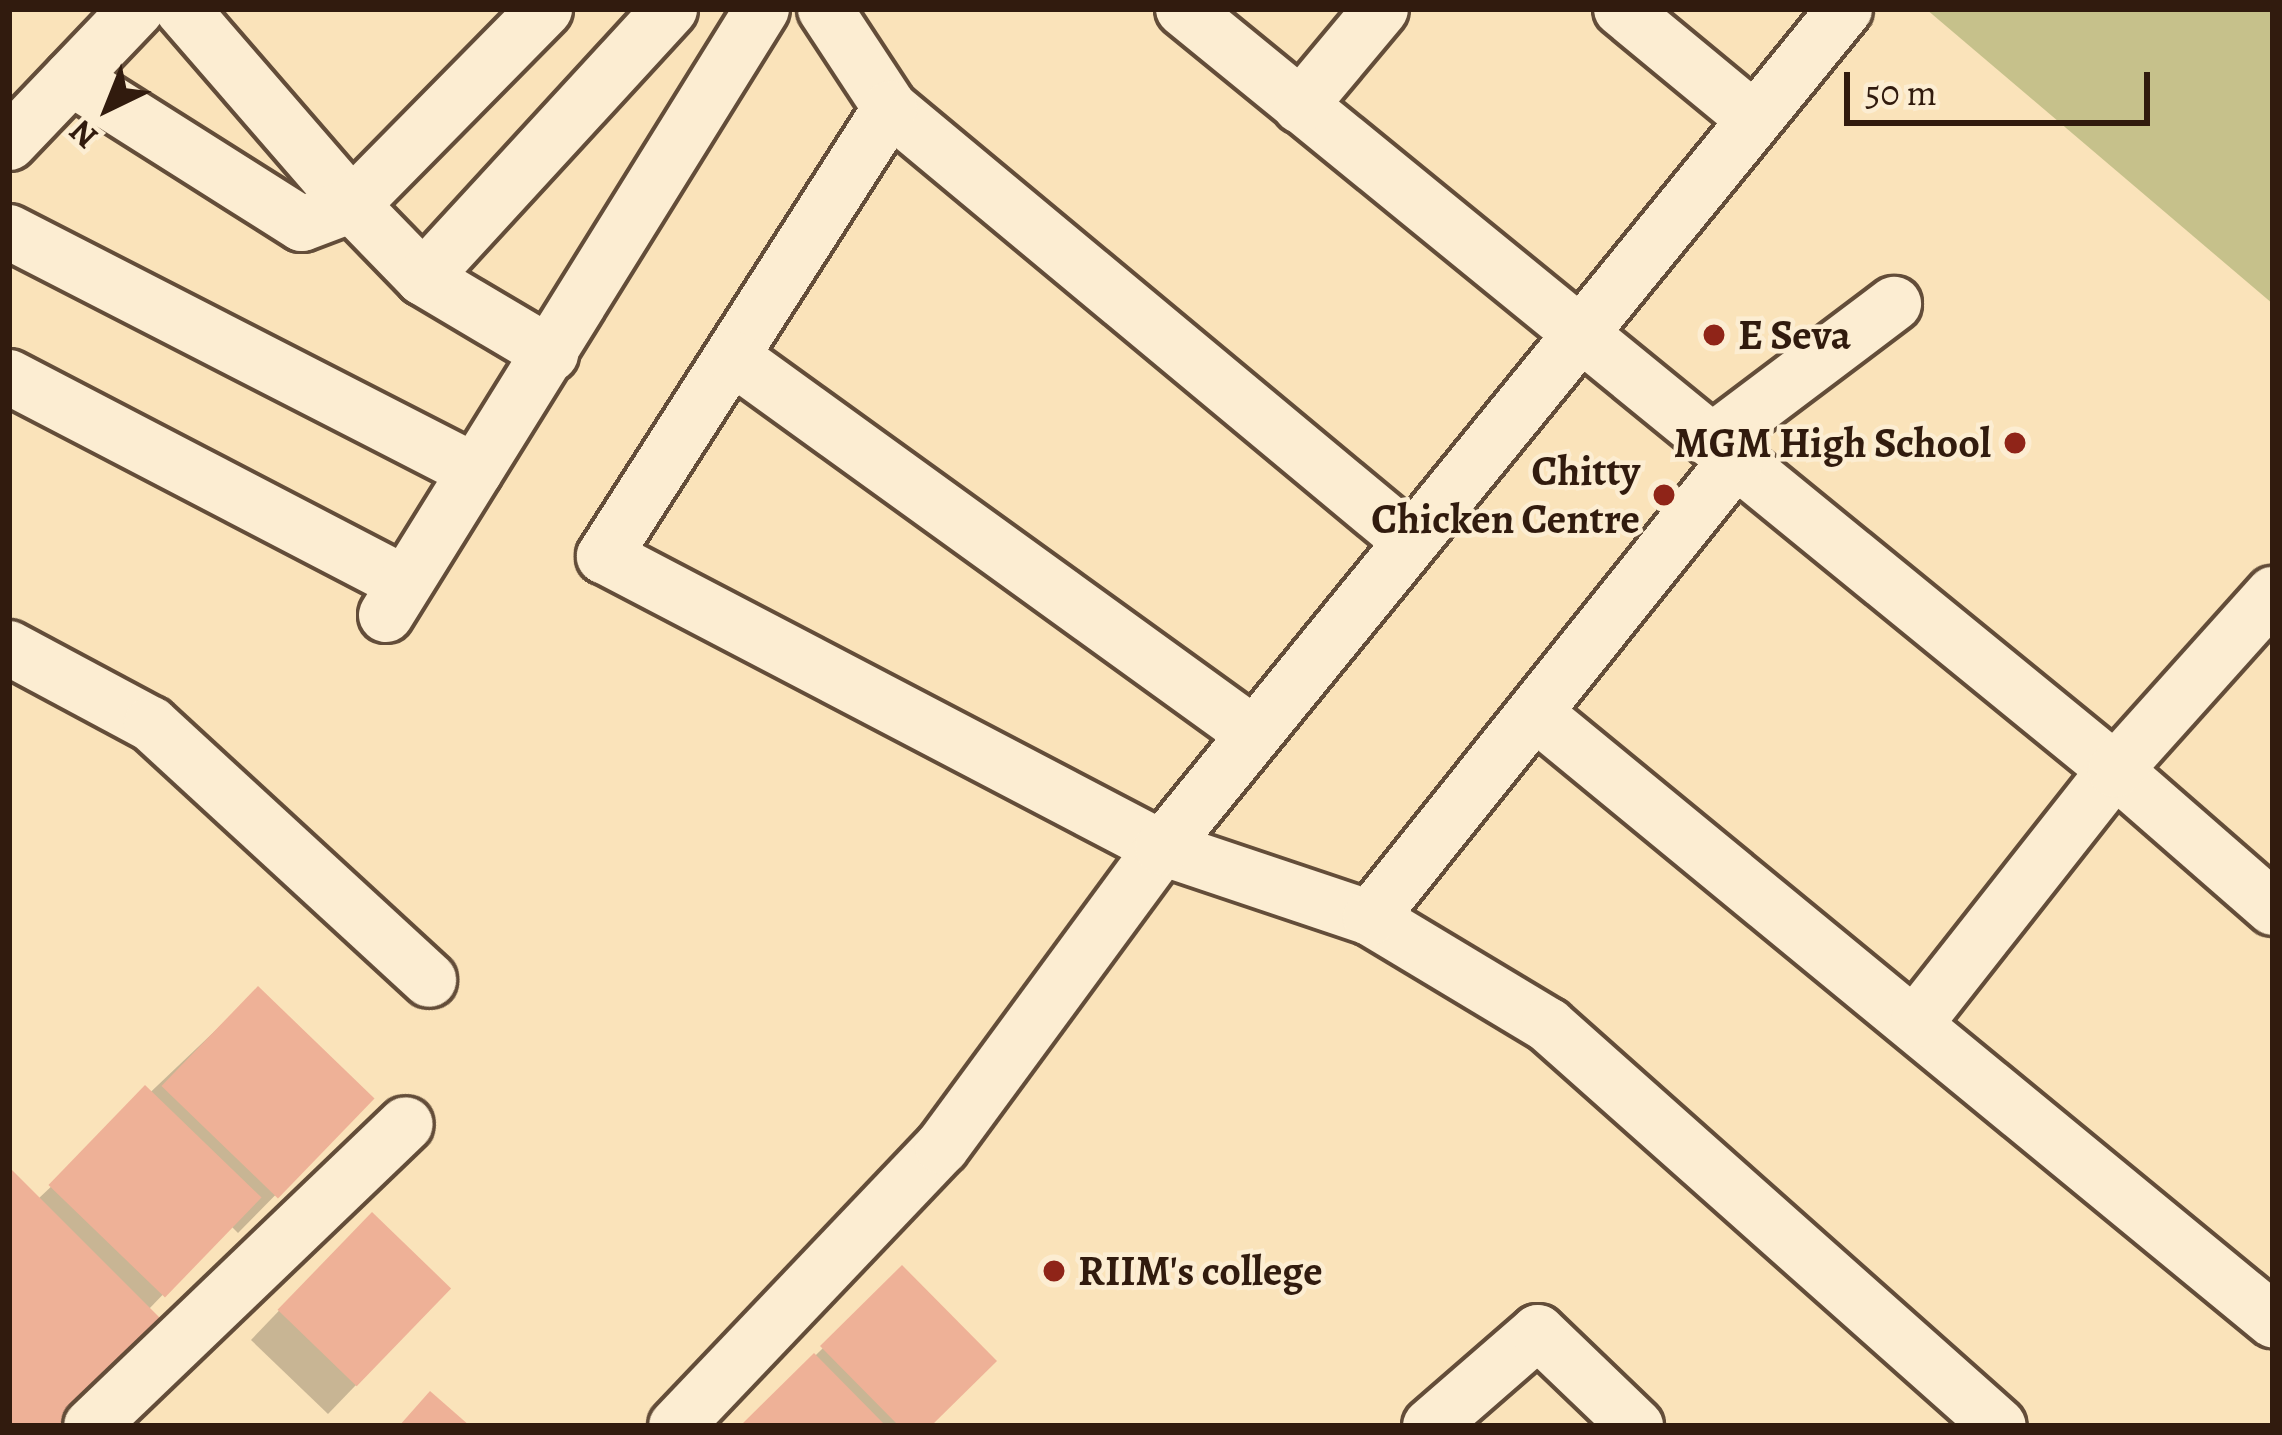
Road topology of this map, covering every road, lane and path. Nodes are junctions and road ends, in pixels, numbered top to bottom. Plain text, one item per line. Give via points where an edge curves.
1 (137, 9) edge
2 (182, 9) edge
3 (545, 9) edge
4 (670, 9) edge
5 (762, 9) edge
6 (825, 9) edge
7 (1183, 9) edge
8 (1381, 9) edge
9 (1621, 9) edge
10 (1845, 9) edge
11 (71, 77) junction
12 (1300, 106) junction
13 (890, 108) junction
14 (1754, 118) junction
15 (9, 142) edge
16 (352, 205) junction
17 (9, 232) edge
18 (423, 278) junction
19 (1894, 304) dead end
20 (1575, 333) junction
21 (551, 354) junction
22 (734, 359) junction
23 (9, 377) edge
24 (1724, 450) junction
25 (475, 471) junction
26 (1409, 540) junction
27 (2273, 594) edge
28 (9, 648) edge
29 (1535, 713) junction
30 (1254, 734) junction
31 (2115, 770) junction
32 (1162, 848) junction
33 (2273, 908) edge
34 (1370, 918) junction
35 (429, 980) dead end
36 (1918, 1020) junction
37 (406, 1124) dead end
38 (2273, 1320) edge
39 (91, 1426) edge
40 (676, 1426) edge
41 (1430, 1426) edge
42 (1636, 1426) edge
43 (2000, 1426) edge

1 - 11 street
2 - 16 street
3 - 16 street
4 - 18 street
5 - 21 street
6 - 13 street
7 - 12 street
8 - 12 street
9 - 14 street
10 - 14 street
11 - 15 street
11 - 16 street via 302,224
12 - 20 street
13 - 22 street
13 - 26 street
14 - 20 street
16 - 18 street
17 - 25 street
18 - 21 street
19 - 24 street
20 - 24 street
20 - 26 street
21 - 25 street
22 - 30 street
22 - 32 street via 604,556
23 - 25 street via 395,599
24 - 29 street
24 - 31 street
26 - 30 street
27 - 31 street
28 - 35 street via 151,724
29 - 34 street
29 - 36 street
30 - 32 street
31 - 33 street
31 - 36 street
32 - 34 street
32 - 40 street via 942,1147
34 - 43 street via 1548,1025
36 - 38 street
37 - 39 street
41 - 42 street via 1538,1332

